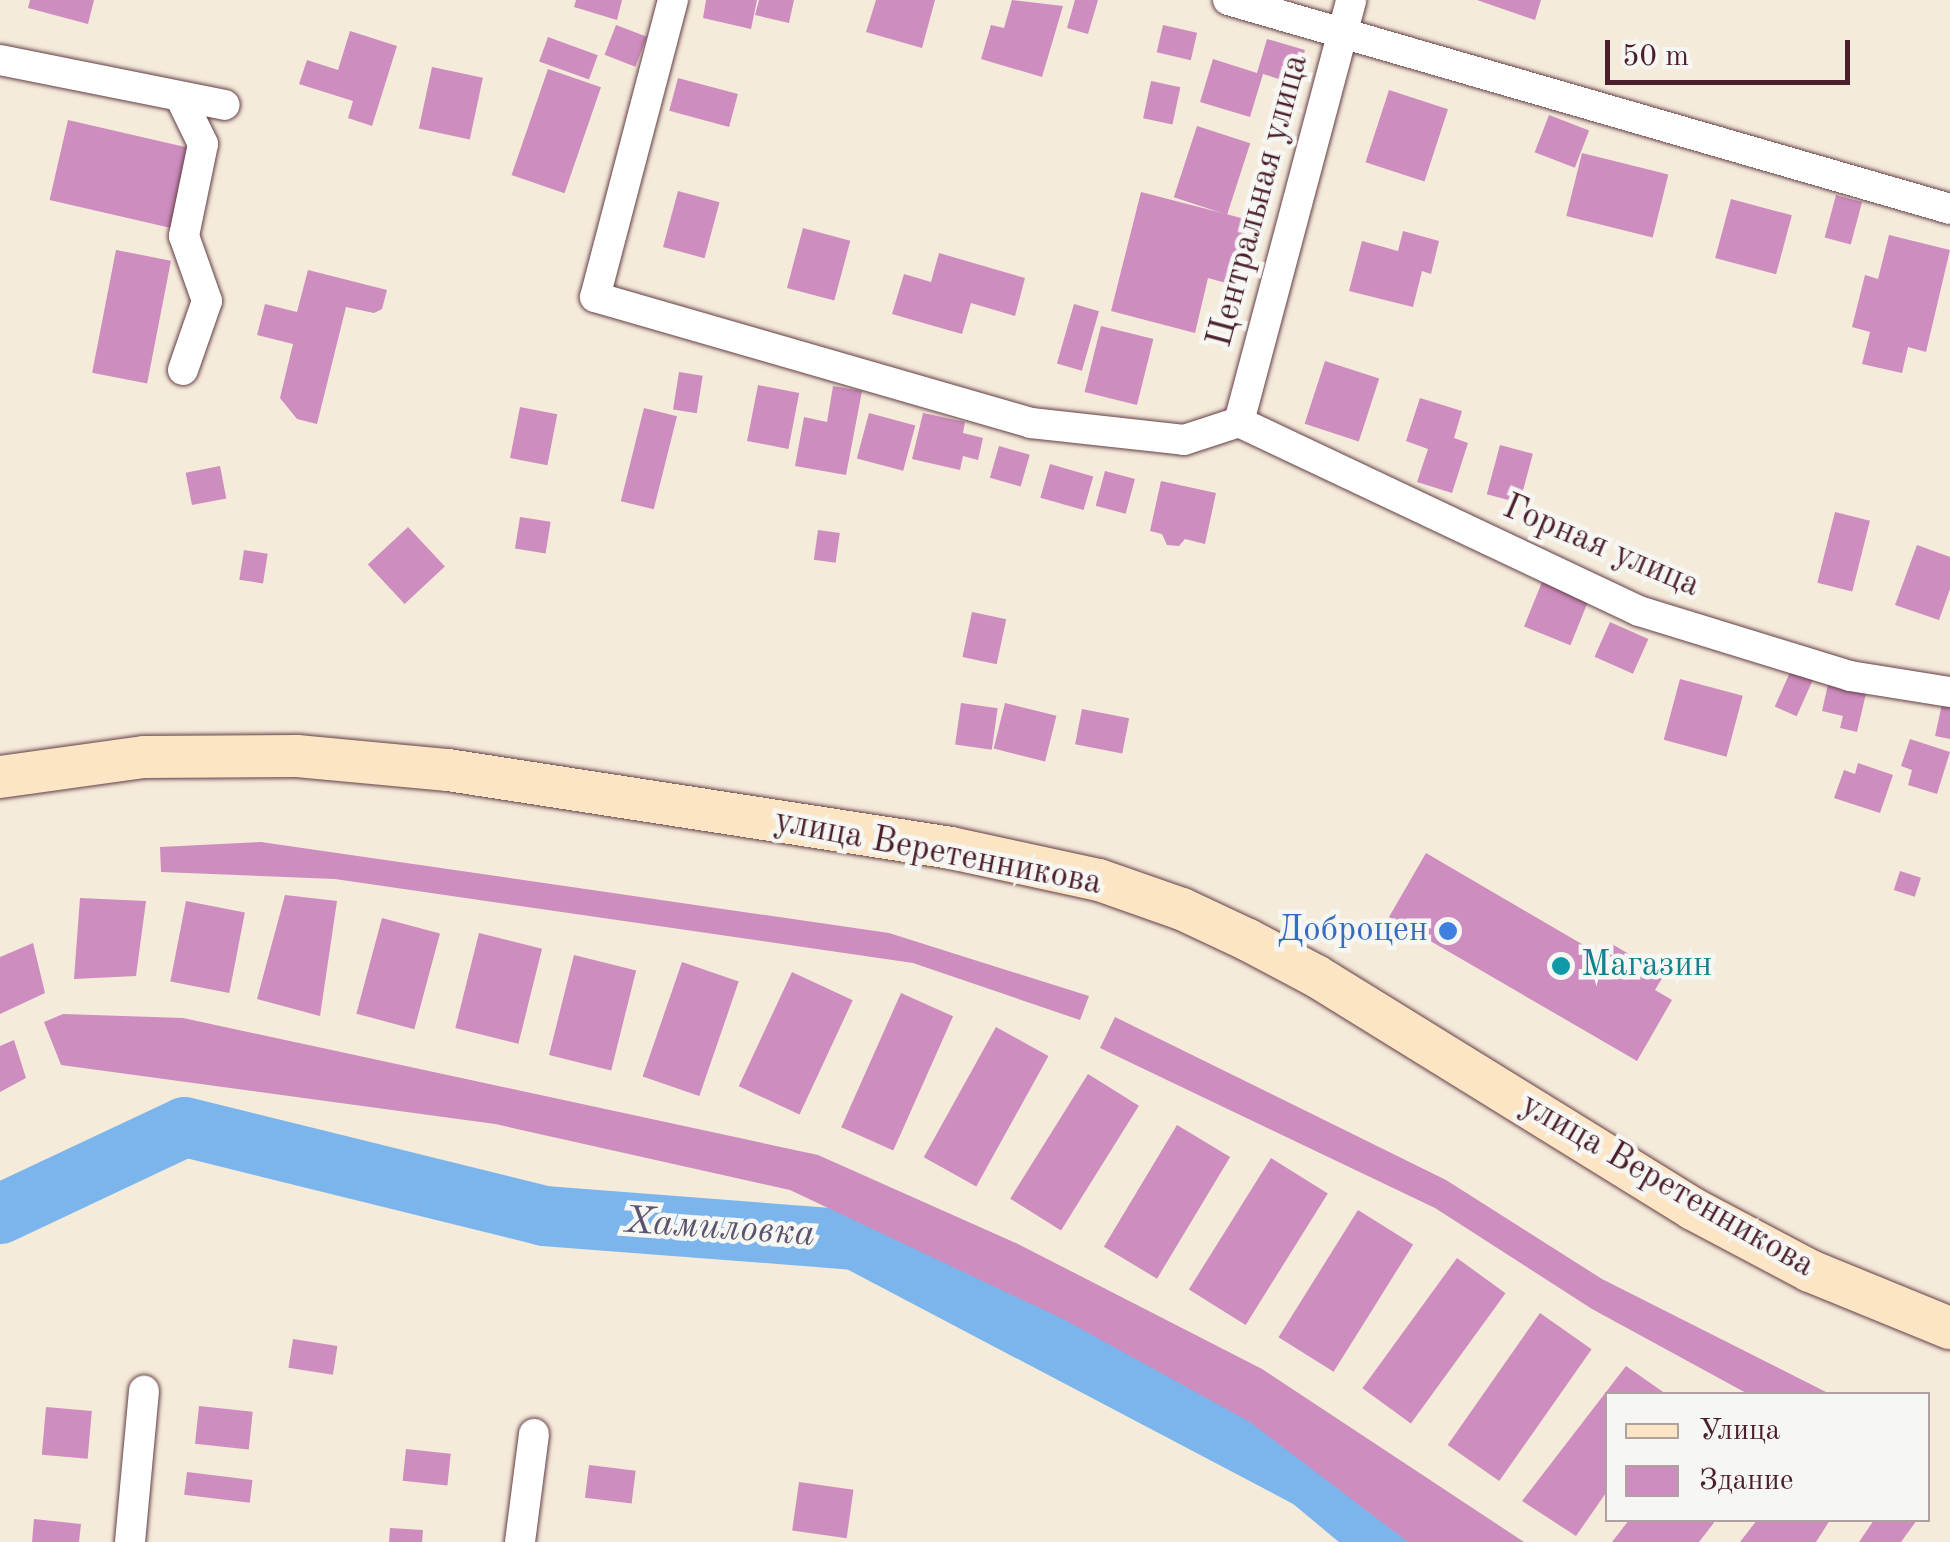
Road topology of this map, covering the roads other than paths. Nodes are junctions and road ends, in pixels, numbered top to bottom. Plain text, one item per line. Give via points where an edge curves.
1 (673, 0) edge
2 (1228, 0) edge
3 (1350, 0) edge
4 (1342, 30) junction
5 (0, 60) edge
6 (181, 99) junction
7 (225, 105) dead end
8 (1950, 210) edge
9 (183, 370) dead end
10 (1239, 422) junction
11 (1950, 692) edge
12 (0, 777) edge
13 (1950, 1328) edge
14 (144, 1391) dead end
15 (534, 1434) dead end
16 (130, 1542) edge
17 (520, 1542) edge

1 - 10 street via 595,298 1031,423 1184,440
2 - 4 street
3 - 4 street, Центральная улица
4 - 8 street
4 - 10 street, Центральная улица
5 - 6 street
6 - 7 street
6 - 9 street via 203,144 184,236 206,300
10 - 11 street, Горная улица via 1639,611 1850,676
12 - 13 main road, улица Веретенникова via 144,757 297,756 448,770 950,848 1099,880 1182,908 1248,940 1693,1210 1810,1272
14 - 16 street
15 - 17 street

